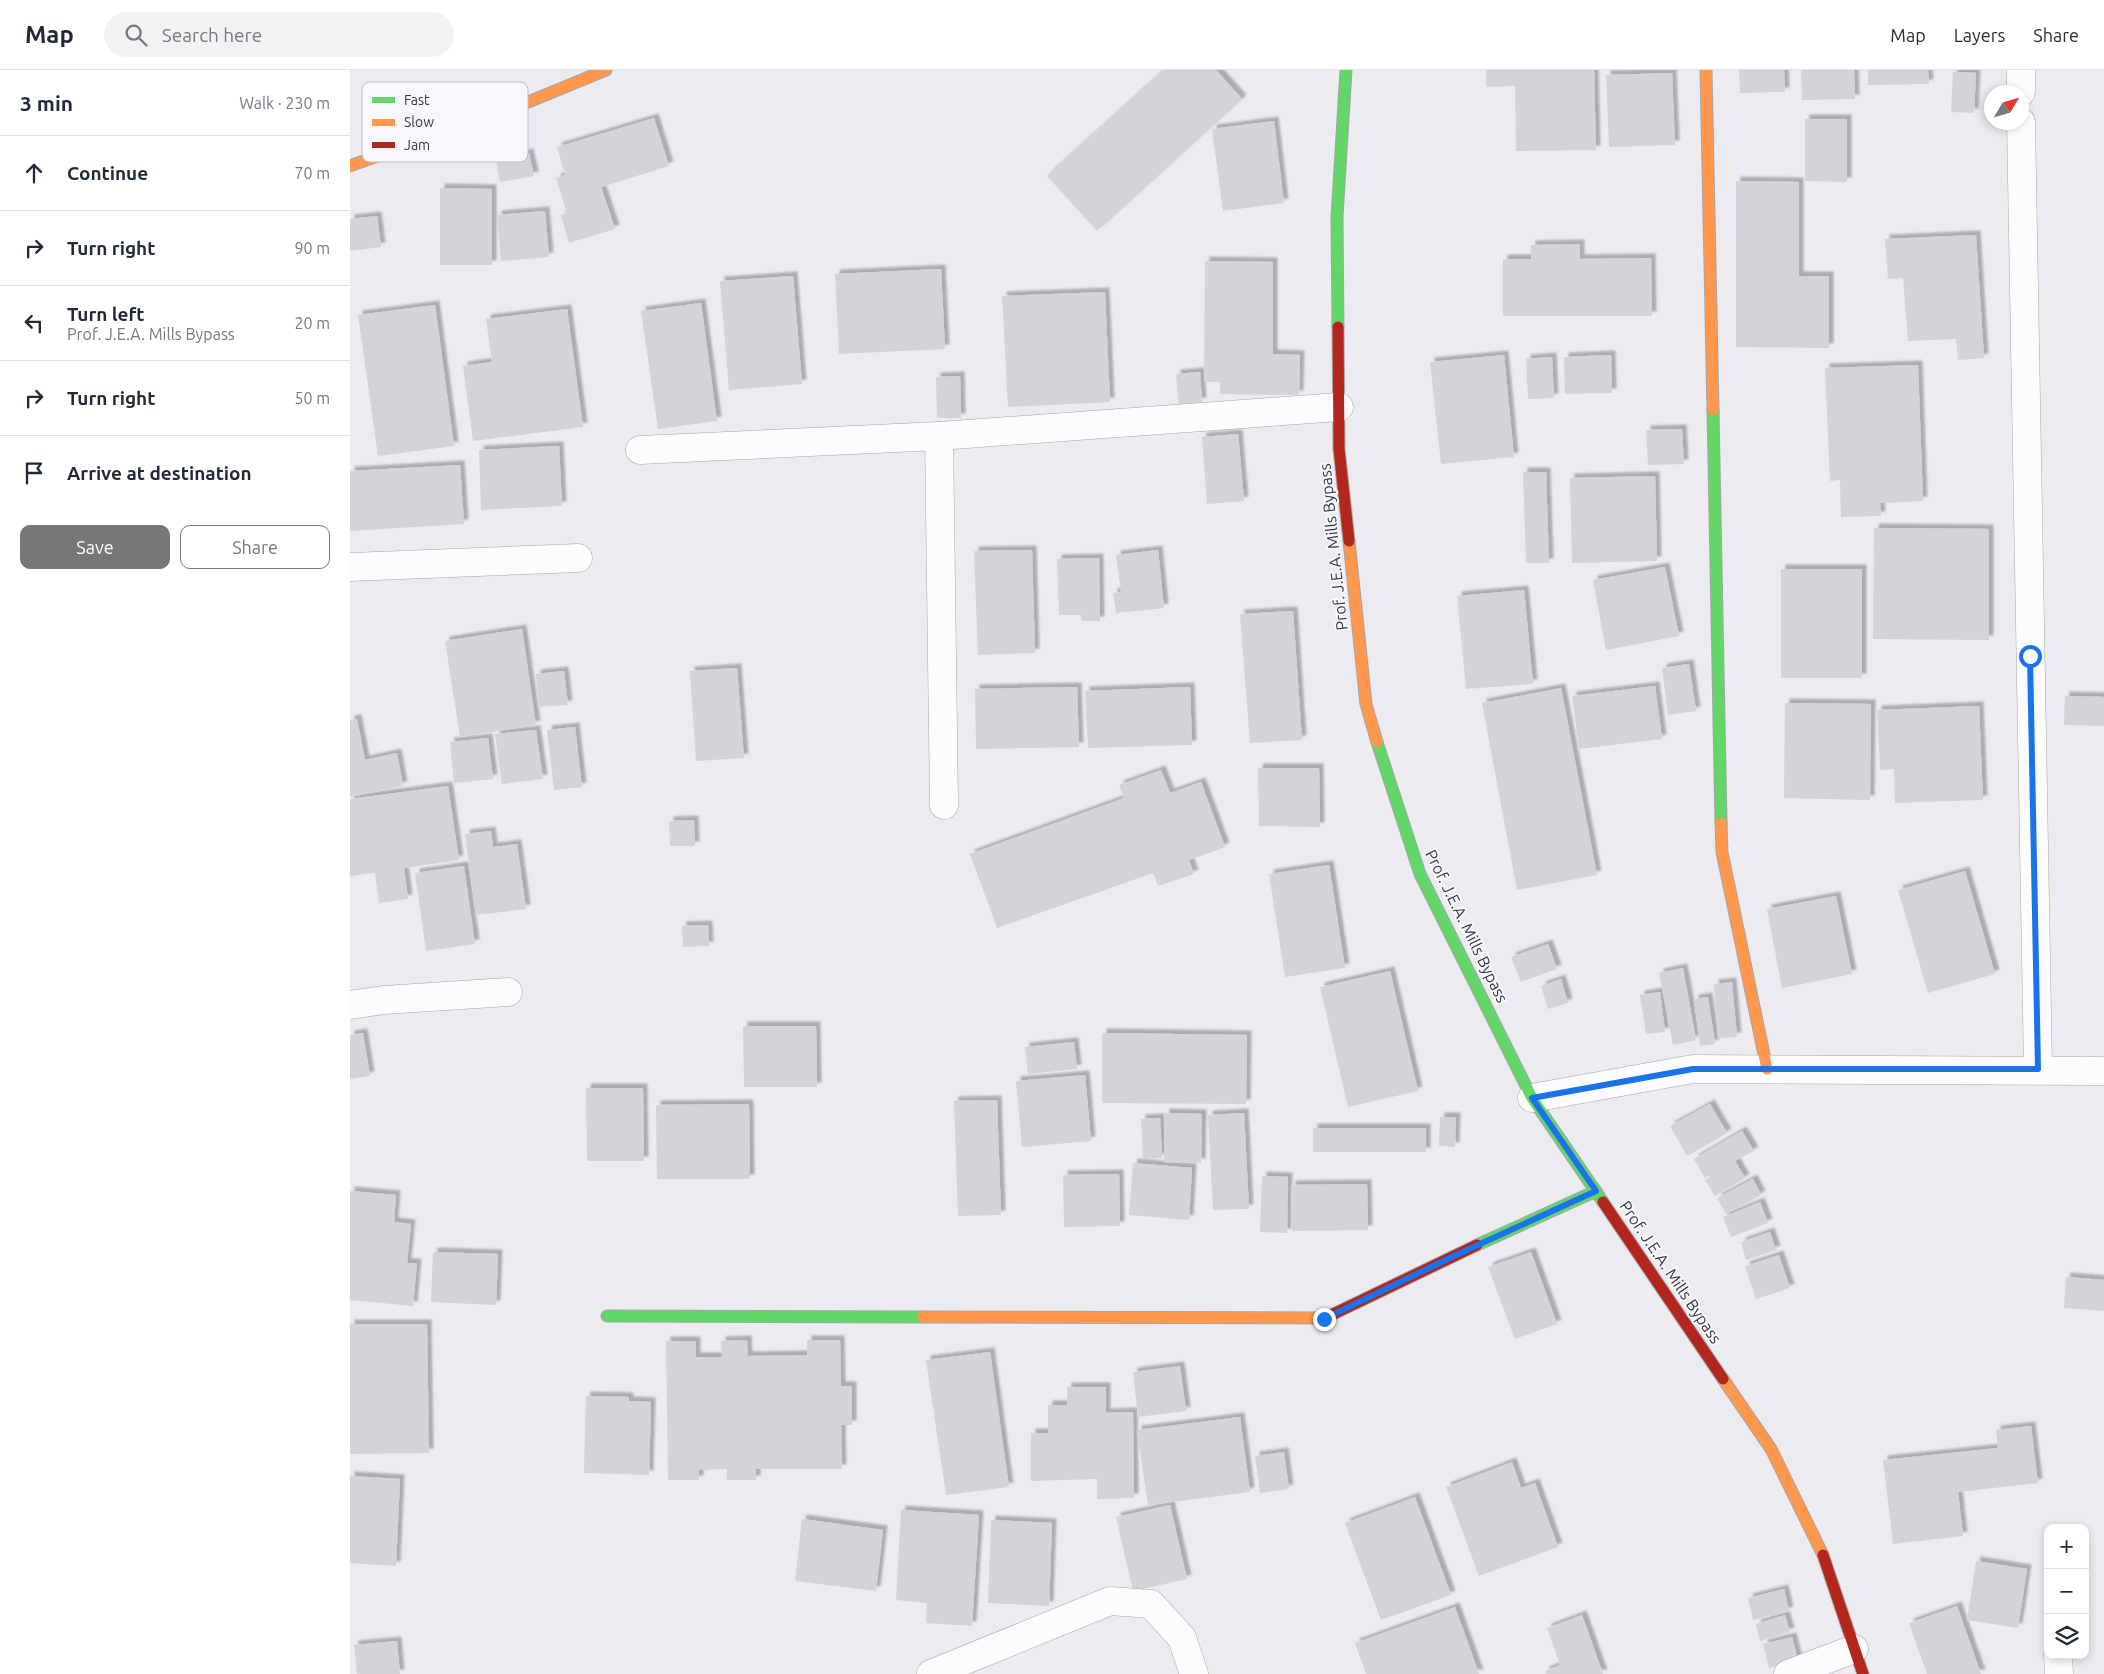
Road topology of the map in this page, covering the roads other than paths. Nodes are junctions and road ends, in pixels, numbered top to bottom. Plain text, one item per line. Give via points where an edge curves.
1 (606, 70) edge
2 (1346, 70) edge
3 (1706, 70) edge
4 (2021, 70) edge
5 (2021, 85) edge
6 (528, 102) edge
7 (2022, 130) edge
8 (362, 162) edge
9 (350, 166) edge
10 (1339, 407) junction
11 (939, 436) junction
12 (640, 450) dead end
13 (578, 558) dead end
14 (350, 567) edge
15 (944, 804) dead end
16 (508, 992) dead end
17 (350, 1005) edge
18 (1768, 1069) junction
19 (2038, 1069) junction
20 (2104, 1071) edge
21 (1532, 1098) junction
22 (1596, 1191) junction
23 (607, 1316) dead end
24 (1854, 1649) junction
25 (2058, 1659) edge
26 (931, 1674) edge
27 (1194, 1674) edge
28 (1788, 1674) edge
29 (1864, 1674) edge
30 (2059, 1674) edge

1 - 6 street
2 - 10 street, Prof. J.E.A. Mills Bypass via 1338,217
3 - 18 street via 1722,852
4 - 5 street
7 - 19 street
8 - 9 street
10 - 11 street
10 - 21 street, Prof. J.E.A. Mills Bypass via 1339,449 1366,704 1420,874
11 - 12 street
11 - 15 street
13 - 14 street
16 - 17 street
18 - 19 street
18 - 21 street via 1693,1069
19 - 20 street
21 - 22 street, Prof. J.E.A. Mills Bypass
22 - 23 street via 1324,1319
22 - 24 street, Prof. J.E.A. Mills Bypass via 1771,1449 1827,1562
24 - 28 street
24 - 29 street, Prof. J.E.A. Mills Bypass
25 - 30 street
26 - 27 street via 1110,1601 1151,1604 1182,1638

